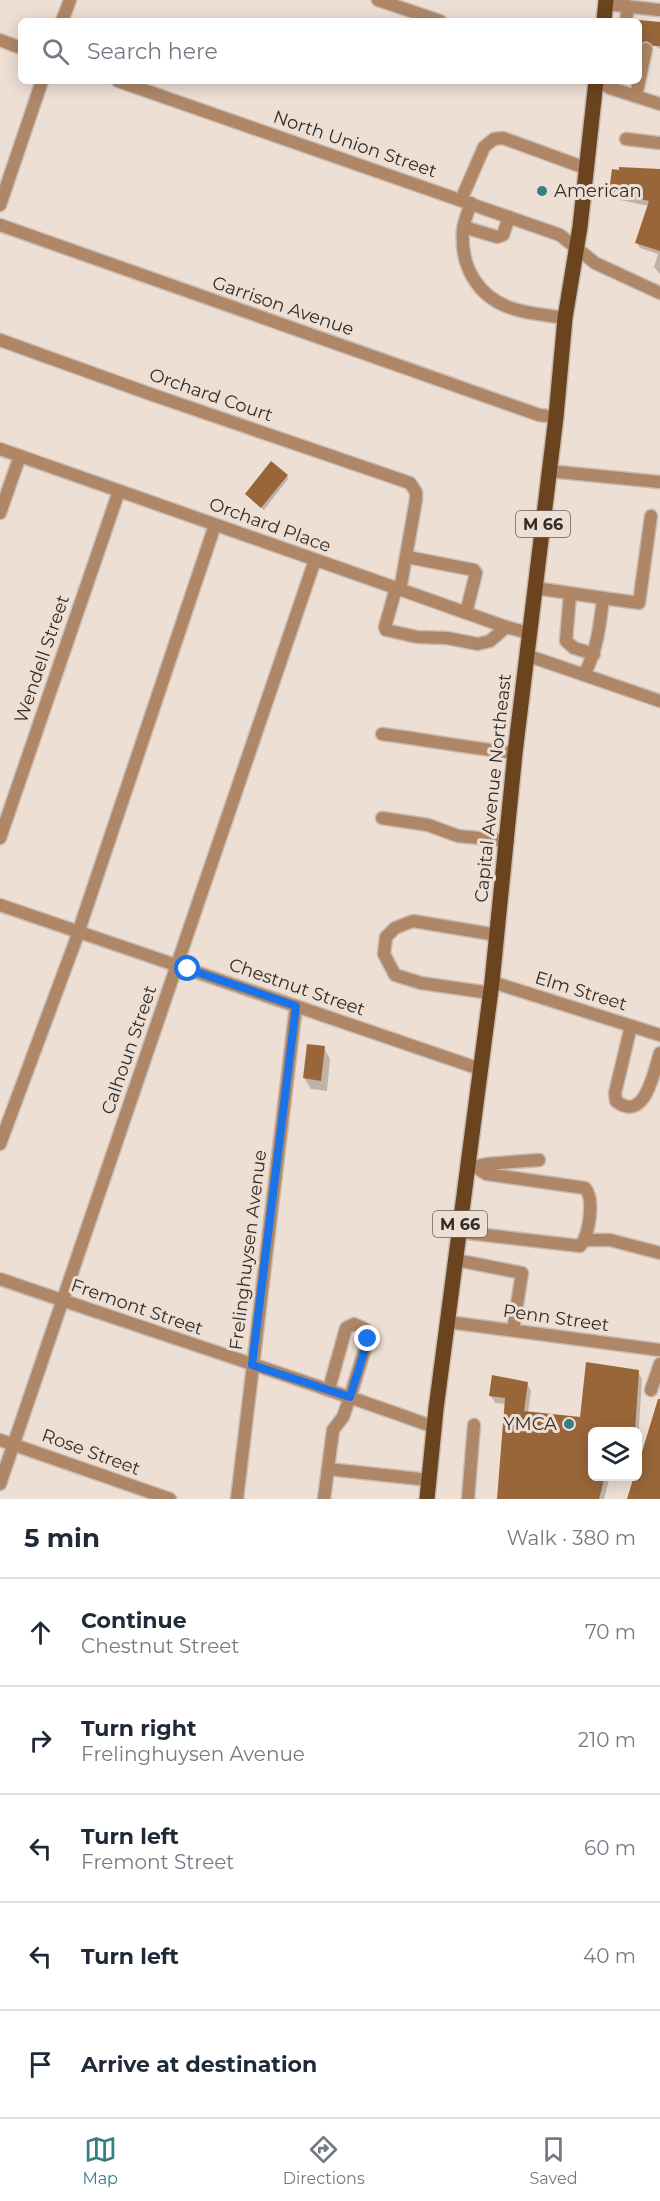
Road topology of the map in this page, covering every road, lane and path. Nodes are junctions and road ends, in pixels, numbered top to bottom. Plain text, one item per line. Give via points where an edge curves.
1 (70, 0) edge
2 (378, 0) edge
3 (606, 2) edge
4 (628, 6) junction
5 (659, 10) edge
6 (63, 18) edge
7 (431, 18) edge
8 (604, 18) edge
9 (626, 18) edge
10 (0, 40) edge
11 (18, 47) edge
12 (41, 84) edge
13 (127, 84) edge
14 (598, 84) edge
15 (603, 84) edge
16 (638, 84) edge
17 (636, 96) junction
18 (660, 104) edge
19 (626, 139) dead end
20 (660, 144) edge
21 (588, 169) junction
22 (466, 202) junction
23 (0, 205) edge
24 (510, 217) junction
25 (0, 225) edge
26 (464, 227) junction
27 (577, 247) junction
28 (660, 292) edge
29 (565, 318) junction
30 (0, 340) edge
31 (556, 417) junction
32 (0, 449) edge
33 (20, 456) junction
34 (549, 471) junction
35 (660, 482) edge
36 (119, 491) junction
37 (0, 513) edge
38 (651, 516) dead end
39 (215, 525) junction
40 (407, 557) junction
41 (315, 560) junction
42 (535, 588) junction
43 (398, 589) junction
44 (570, 594) junction
45 (603, 598) junction
46 (466, 613) junction
47 (506, 627) junction
48 (530, 633) junction
49 (594, 654) junction
50 (526, 655) junction
51 (584, 675) junction
52 (660, 701) edge
53 (382, 734) dead end
54 (515, 753) junction
55 (382, 818) dead end
56 (0, 838) edge
57 (507, 841) junction
58 (0, 905) edge
59 (78, 930) junction
60 (497, 935) junction
61 (178, 965) junction
62 (491, 987) junction
63 (296, 1006) junction
64 (631, 1026) junction
65 (660, 1035) edge
66 (660, 1053) edge
67 (480, 1069) junction
68 (0, 1144) edge
69 (539, 1160) dead end
70 (471, 1167) junction
71 (459, 1232) junction
72 (585, 1240) junction
73 (660, 1253) edge
74 (456, 1260) junction
75 (0, 1279) edge
76 (64, 1301) junction
77 (448, 1322) junction
78 (513, 1330) junction
79 (660, 1350) edge
80 (660, 1364) edge
81 (252, 1365) junction
82 (329, 1389) junction
83 (651, 1390) dead end
84 (350, 1397) junction
85 (474, 1425) dead end
86 (434, 1427) junction
87 (0, 1440) edge
88 (14, 1444) junction
89 (328, 1469) junction
90 (429, 1480) junction
91 (0, 1484) edge
92 (170, 1499) edge
93 (237, 1499) edge
94 (324, 1499) edge
95 (428, 1499) edge
96 (468, 1499) edge

1 - 6 street
2 - 7 street
3 - 4 street
3 - 8 main road
4 - 5 street
4 - 9 street
10 - 11 street
12 - 23 street
13 - 22 street, North Union Street
14 - 21 main road, Capital Avenue Northeast / M 66
15 - 17 street
16 - 17 street
17 - 18 street
19 - 20 street
21 - 22 street via 503,138 494,140 484,147
21 - 27 main road, Capital Avenue Northeast / M 66
22 - 24 street, North Union Street
22 - 26 street
24 - 26 street via 503,235 497,237
24 - 27 street, North Union Street via 561,235
25 - 31 street, Garrison Avenue via 539,415
26 - 29 street via 464,254 475,284 489,297 514,309
27 - 28 street, North Union Street via 595,263
27 - 29 main road, Capital Avenue Northeast / M 66
29 - 31 main road, Capital Avenue Northeast / M 66
30 - 40 street, Orchard Court via 410,483 416,500
31 - 34 main road, Capital Avenue Northeast / M 66
32 - 33 street, Orchard Place
33 - 36 street, Orchard Place
33 - 37 street
34 - 35 street
34 - 42 main road, Capital Avenue Northeast / M 66
36 - 39 street, Orchard Place
36 - 56 street, Wendell Street
38 - 45 street via 639,603
39 - 41 street, Orchard Place
39 - 59 street
40 - 43 street
40 - 46 street via 474,570
41 - 43 street, Orchard Place
41 - 61 street, Calhoun Street
42 - 44 street
42 - 48 main road, Capital Avenue Northeast / M 66
43 - 46 street, Orchard Place
43 - 47 street via 386,630 478,644 490,641
44 - 45 street
44 - 49 street via 566,641
45 - 49 street
46 - 47 street, Orchard Place
47 - 48 street, Orchard Place
48 - 50 main road, Capital Avenue Northeast / M 66
49 - 51 street
50 - 51 street
50 - 54 main road, Capital Avenue Northeast / M 66
51 - 52 street
53 - 54 street
54 - 57 main road, Capital Avenue Northeast / M 66
55 - 57 street via 428,825 458,836
57 - 60 main road, Capital Avenue Northeast / M 66
58 - 59 street, Chestnut Street
59 - 61 street, Chestnut Street
59 - 68 street
60 - 62 main road, Capital Avenue Northeast / M 66
60 - 62 street, Elm Street via 413,921 390,932 384,945 384,954 395,975 421,983
61 - 63 street, Chestnut Street
61 - 76 street, Calhoun Street
62 - 64 street, Elm Street
62 - 67 main road, Capital Avenue Northeast / M 66
63 - 67 street, Chestnut Street
63 - 81 street, Frelinghuysen Avenue
64 - 65 street, Elm Street
64 - 66 street via 615,1093 622,1106 639,1104 645,1096
67 - 70 main road, Capital Avenue Northeast / M 66
69 - 70 street
70 - 71 main road, Capital Avenue Northeast / M 66
70 - 72 street via 486,1174 585,1188 591,1201
71 - 72 street via 580,1246
71 - 74 main road, Capital Avenue Northeast / M 66
72 - 73 street via 610,1240
74 - 77 main road, Capital Avenue Northeast / M 66
74 - 78 street via 522,1273
75 - 76 street, Fremont Street
76 - 81 street, Fremont Street
76 - 88 street, Calhoun Street
77 - 78 street, Penn Street
77 - 86 main road, Capital Avenue Northeast / M 66
78 - 79 street, Penn Street
80 - 83 street
81 - 82 street, Fremont Street
81 - 93 street, Frelinghuysen Avenue
82 - 84 street, Fremont Street
82 - 84 street via 346,1328 354,1324 365,1329 368,1339
84 - 86 street, Fremont Street
84 - 89 street via 333,1430
85 - 96 street
86 - 90 main road, Capital Avenue Northeast / M 66
87 - 88 street, Rose Street
88 - 91 street, Calhoun Street
88 - 92 street, Rose Street
89 - 90 street
89 - 94 street
90 - 95 main road, Capital Avenue Northeast / M 66

